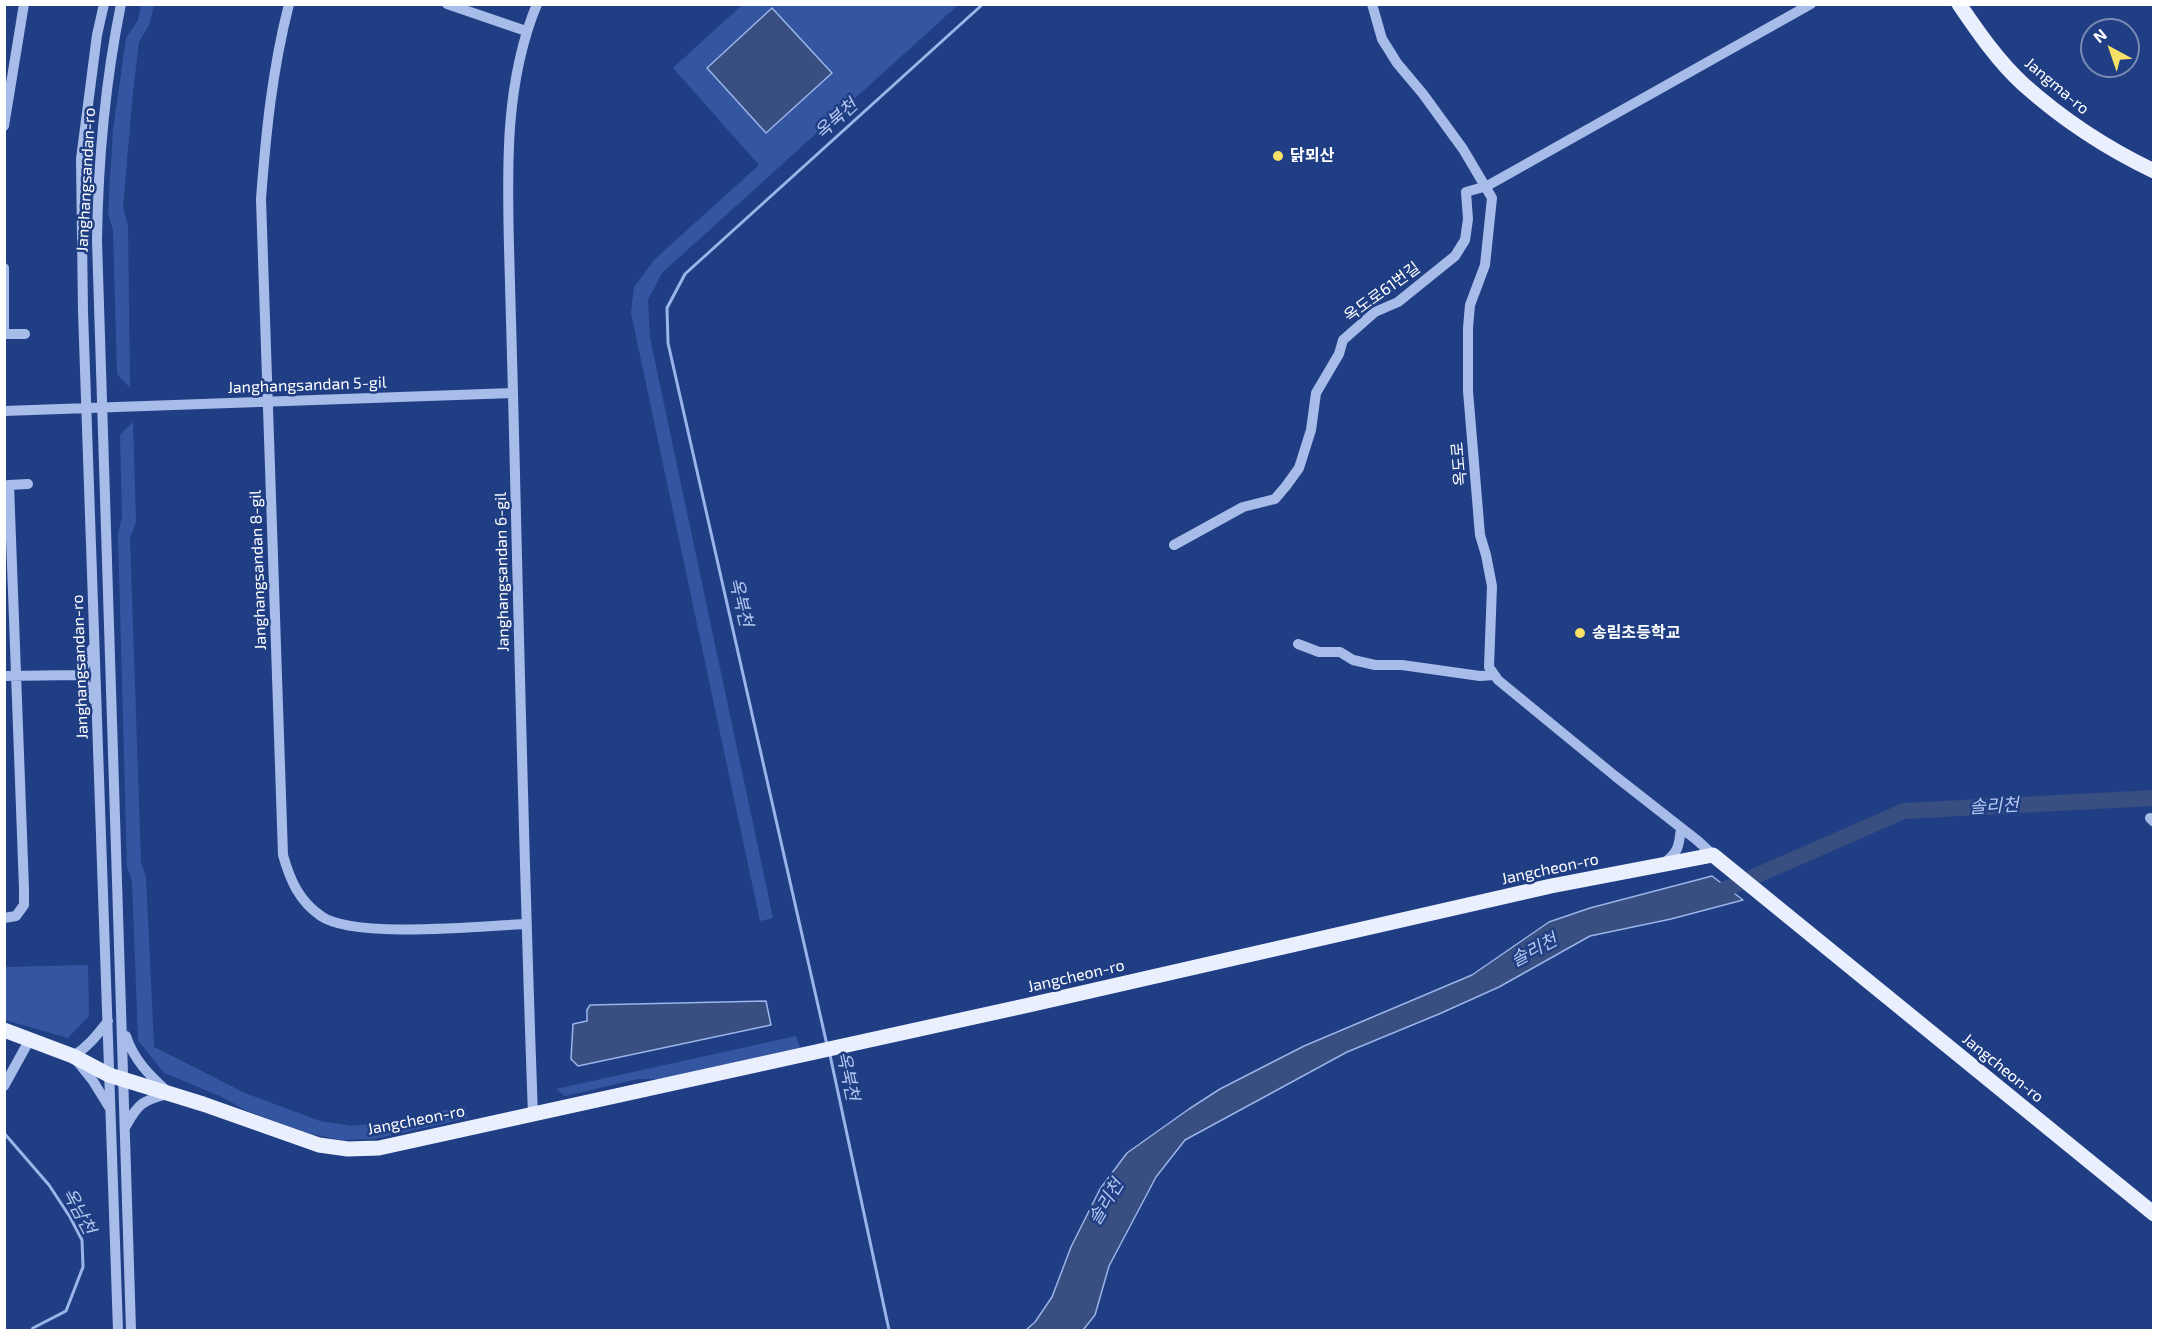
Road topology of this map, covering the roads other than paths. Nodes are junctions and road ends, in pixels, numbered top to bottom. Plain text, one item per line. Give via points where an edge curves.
1 (24, 4) edge
2 (104, 4) edge
3 (121, 4) edge
4 (289, 4) edge
5 (447, 4) edge
6 (537, 4) edge
7 (1372, 4) edge
8 (1811, 4) edge
9 (1959, 4) edge
10 (526, 30) junction
11 (4, 126) edge
12 (2154, 171) edge
13 (1486, 186) junction
14 (4, 268) edge
15 (5, 334) edge
16 (25, 334) dead end
17 (513, 393) junction
18 (267, 401) junction
19 (102, 407) junction
20 (87, 408) junction
21 (4, 411) edge
22 (28, 483) dead end
23 (7, 485) edge
24 (1174, 545) dead end
25 (94, 643) junction
26 (1298, 644) dead end
27 (78, 675) junction
28 (1494, 675) junction
29 (10, 676) edge
30 (97, 705) junction
31 (1681, 828) junction
32 (1713, 855) junction
33 (1663, 864) junction
34 (4, 918) edge
35 (525, 924) junction
36 (108, 1022) junction
37 (122, 1026) junction
38 (4, 1030) edge
39 (30, 1039) junction
40 (73, 1056) junction
41 (116, 1077) junction
42 (4, 1086) edge
43 (170, 1094) junction
44 (111, 1110) junction
45 (533, 1114) junction
46 (125, 1129) junction
47 (2154, 1214) edge
48 (118, 1330) edge
49 (131, 1330) edge

1 - 11 street
2 - 20 street, Janghangsandan-ro via 81,159
3 - 19 street, Janghangsandan-ro via 104,111 98,200
4 - 18 street, Janghangsandan 8-gil via 269,105 261,199
5 - 10 street
6 - 10 street, Janghangsandan 6-gil
7 - 13 street, 옥도로 via 1382,39 1397,63
8 - 13 street
9 - 12 main road, Jangma-ro via 2022,83 2074,125
10 - 17 street, Janghangsandan 6-gil via 507,147
13 - 24 street, 옥도로61번길 via 1466,192 1468,219 1464,240 1455,256 1398,302 1375,312 1343,340 1316,393 1311,430 1299,468 1275,499 1243,507
13 - 28 street, 옥도로 via 1492,198 1485,265 1470,305 1468,391 1480,535 1492,586 1489,667
14 - 15 street
15 - 16 street
17 - 18 street, Janghangsandan 5-gil
17 - 35 street, Janghangsandan 6-gil
18 - 19 street, Janghangsandan 5-gil
18 - 35 street, Janghangsandan 8-gil via 283,855 290,880 303,900 322,917 344,926 393,930
19 - 20 street, Janghangsandan 5-gil
19 - 37 street, Janghangsandan-ro
20 - 21 street, Janghangsandan 5-gil
20 - 25 street, Janghangsandan-ro
22 - 23 street
23 - 29 street
25 - 27 street
25 - 30 street, Janghangsandan-ro
26 - 28 street via 1319,652 1340,652 1375,665
27 - 29 street
27 - 30 street
28 - 31 street
29 - 34 street via 24,905 16,916
30 - 36 street, Janghangsandan-ro
31 - 32 street
31 - 33 street via 1676,854
32 - 33 main road, Jangcheon-ro
32 - 47 main road, Jangcheon-ro
33 - 45 main road, Jangcheon-ro
35 - 45 street, Janghangsandan 6-gil
36 - 40 street
36 - 41 street, Janghangsandan-ro
37 - 41 street, Janghangsandan-ro
37 - 43 street via 130,1049 144,1070
38 - 39 main road, Jangcheon-ro
39 - 40 main road, Jangcheon-ro
39 - 42 street
40 - 41 main road, Jangcheon-ro
40 - 44 street
41 - 43 main road, Jangcheon-ro
41 - 44 street, Janghangsandan-ro
41 - 46 street, Janghangsandan-ro
43 - 45 main road, Jangcheon-ro via 319,1145 348,1149 379,1148
43 - 46 street via 148,1099 135,1109
44 - 48 street, Janghangsandan-ro
46 - 49 street, Janghangsandan-ro

